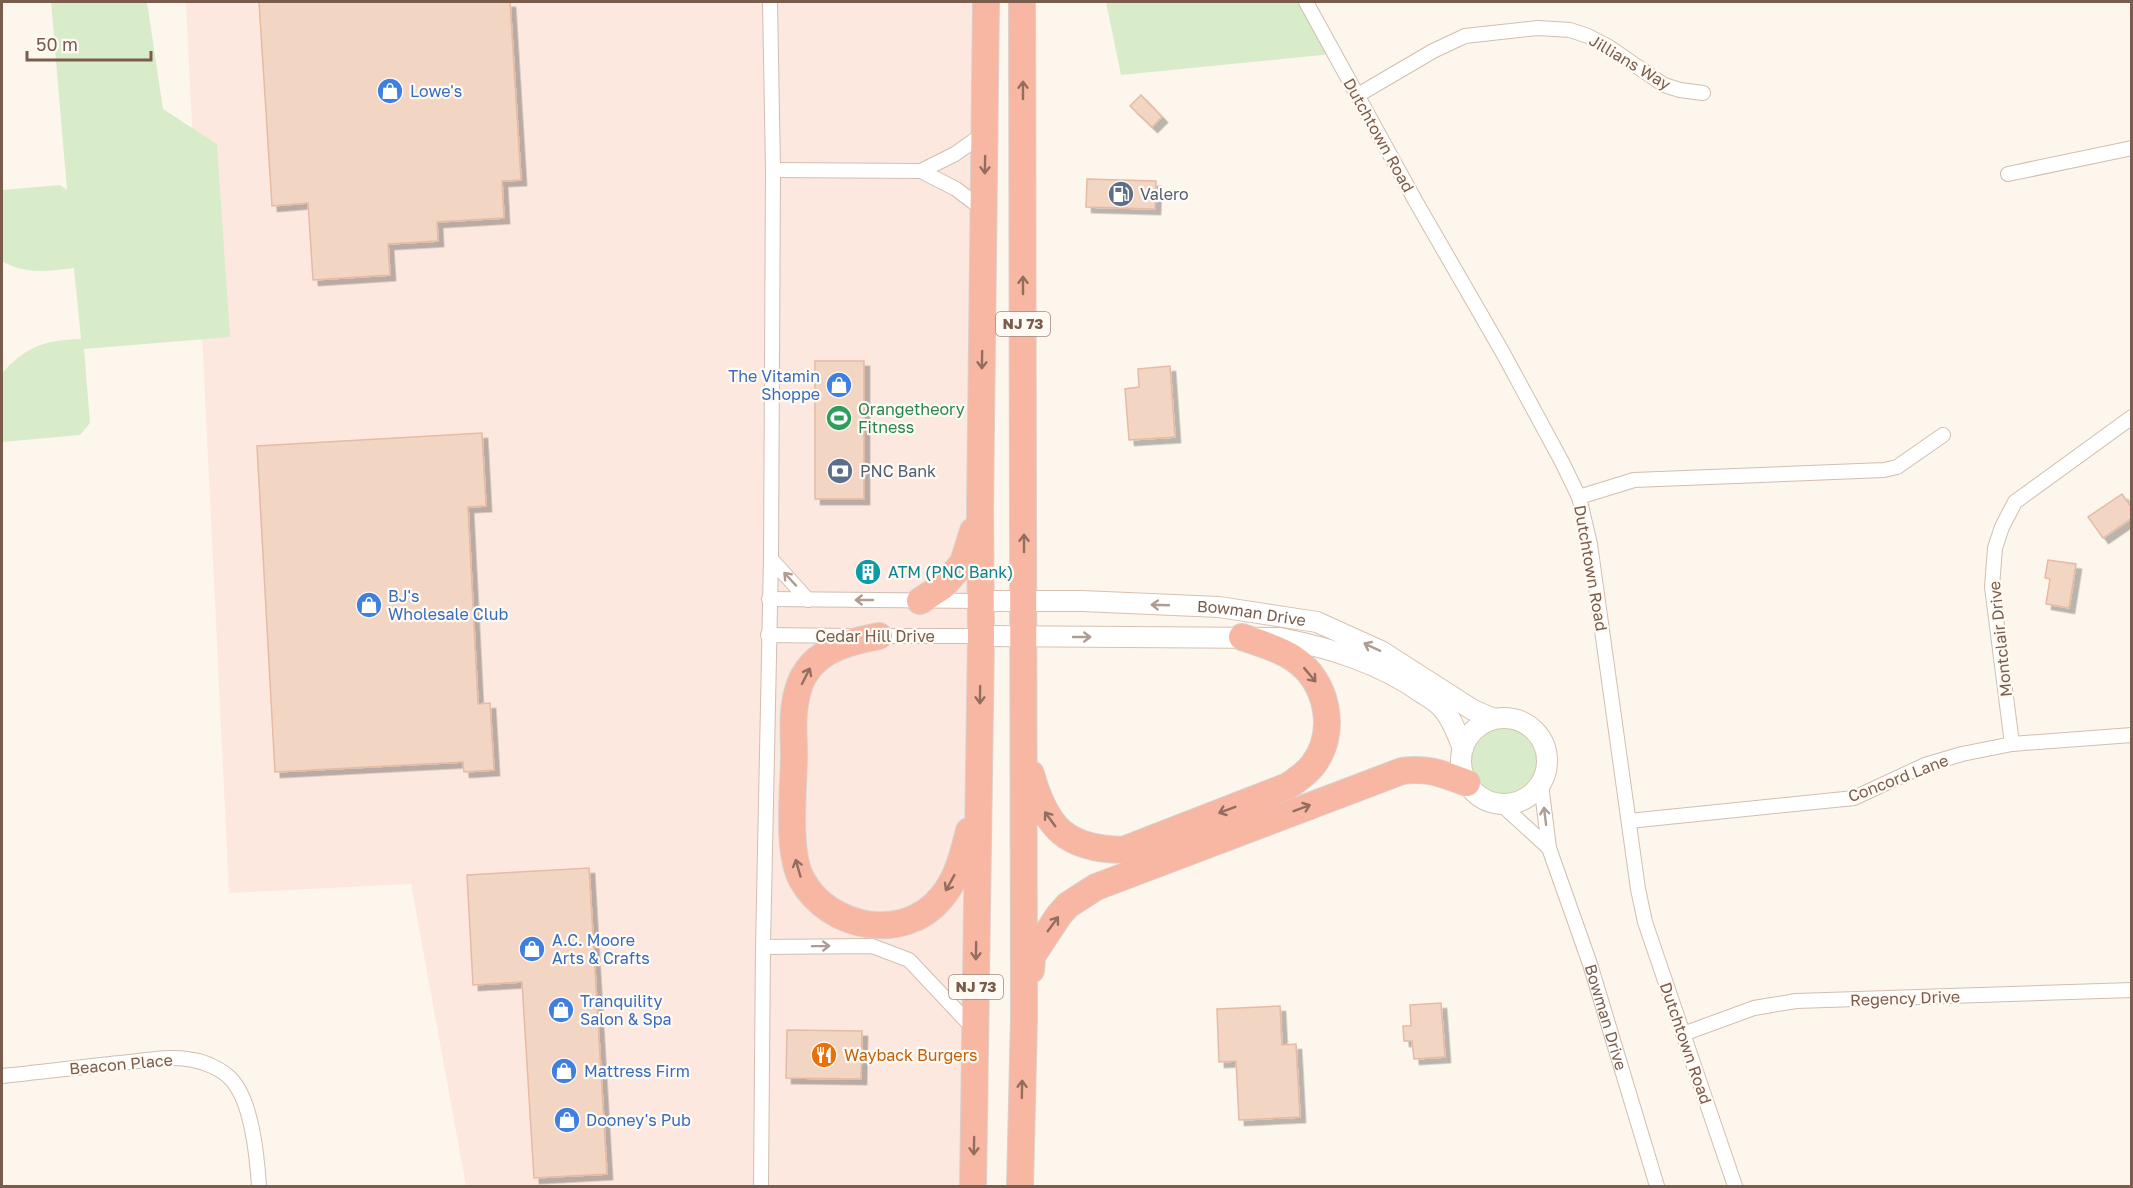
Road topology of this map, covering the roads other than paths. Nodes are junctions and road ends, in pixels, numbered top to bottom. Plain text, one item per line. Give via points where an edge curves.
1 (770, 2) edge
2 (986, 2) edge
3 (1022, 2) edge
4 (1306, 2) edge
5 (1703, 93) dead end
6 (1358, 95) junction
7 (986, 132) junction
8 (2132, 148) edge
9 (773, 170) junction
10 (921, 171) junction
11 (2008, 174) dead end
12 (985, 211) junction
13 (2132, 417) edge
14 (1943, 435) dead end
15 (1579, 497) junction
16 (980, 511) junction
17 (771, 559) junction
18 (769, 599) junction
19 (808, 600) junction
20 (920, 600) junction
21 (980, 601) junction
22 (1025, 601) junction
23 (768, 635) junction
24 (879, 636) junction
25 (981, 636) junction
26 (1023, 636) junction
27 (1242, 637) junction
28 (1024, 707) junction
29 (1494, 719) junction
30 (2132, 735) edge
31 (2012, 744) junction
32 (1463, 748) junction
33 (1467, 783) junction
34 (1541, 784) junction
35 (979, 787) junction
36 (1502, 805) junction
37 (1629, 821) junction
38 (1549, 848) junction
39 (763, 947) junction
40 (2132, 990) edge
41 (1024, 1017) junction
42 (975, 1030) junction
43 (1683, 1034) junction
44 (2, 1076) edge
45 (259, 1186) edge
46 (761, 1186) edge
47 (973, 1186) edge
48 (1020, 1186) edge
49 (1657, 1186) edge
50 (1735, 1186) edge

1 - 9 street
2 - 7 highway, NJ 73
22 -> 3 highway, NJ 73
4 - 6 street, Dutchtown Road
5 - 6 street, Jillians Way via 1664,85 1588,36 1570,30 1538,28 1465,36
6 - 15 street, Dutchtown Road
7 - 10 street
7 -> 12 highway, NJ 73
8 - 11 street
9 - 10 street
9 - 17 street
10 - 12 street via 956,189
12 -> 16 highway, NJ 73
13 - 31 street, Montclair Drive via 2015,502 2002,527 1995,548 1992,588
14 - 15 street via 1897,467 1884,470 1634,480
15 - 37 street, Dutchtown Road via 1590,544
16 - 20 highway via 963,563 943,586
16 - 21 highway, NJ 73
17 - 18 street
19 -> 17 street
18 - 19 street
18 - 23 street
20 -> 19 street
20 - 21 street
21 - 22 street, Bowman Drive
21 - 25 highway, NJ 73
22 - 26 highway, NJ 73
29 -> 22 street, Bowman Drive via 1473,710 1381,651 1317,622 1219,607
23 - 24 street, Cedar Hill Drive
23 - 39 street
24 - 25 street, Cedar Hill Drive
35 -> 24 highway via 954,878 941,899 926,912 905,923 859,923 823,907 802,880 793,846 795,704 804,675 824,655 850,642
25 - 26 street, Bowman Drive
25 -> 35 highway, NJ 73
26 -> 27 street, Bowman Drive
26 - 28 highway, NJ 73
27 -> 28 highway via 1294,658 1317,683 1324,699 1326,724 1322,749 1314,764 1288,786 1123,850 1082,846 1061,833 1047,816 1031,776
27 - 32 street, Bowman Drive via 1280,638 1314,645 1348,655 1404,680 1442,707
28 - 41 highway, NJ 73
29 - 32 street via 1478,727
29 - 34 street via 1516,720 1539,736 1547,756 1547,771
30 - 31 street, Concord Lane
31 - 37 street, Concord Lane via 1925,765 1854,798
32 - 33 street via 1461,762
33 - 36 street via 1482,798
41 -> 33 highway via 1032,956 1068,905 1096,886 1402,771 1418,768
34 - 36 street via 1525,800
38 -> 34 street, Bowman Drive
35 -> 42 highway, NJ 73
36 - 38 street, Bowman Drive
37 - 43 street, Dutchtown Road via 1645,922
38 - 49 street, Bowman Drive via 1590,964
39 -> 42 street via 872,946 909,960
39 - 46 street
40 - 43 street, Regency Drive via 1796,1001 1754,1008
48 -> 41 highway, NJ 73
42 -> 47 highway, NJ 73
43 - 50 street, Dutchtown Road
44 - 45 street, Beacon Place via 158,1059 193,1060 221,1071 239,1090 249,1118

